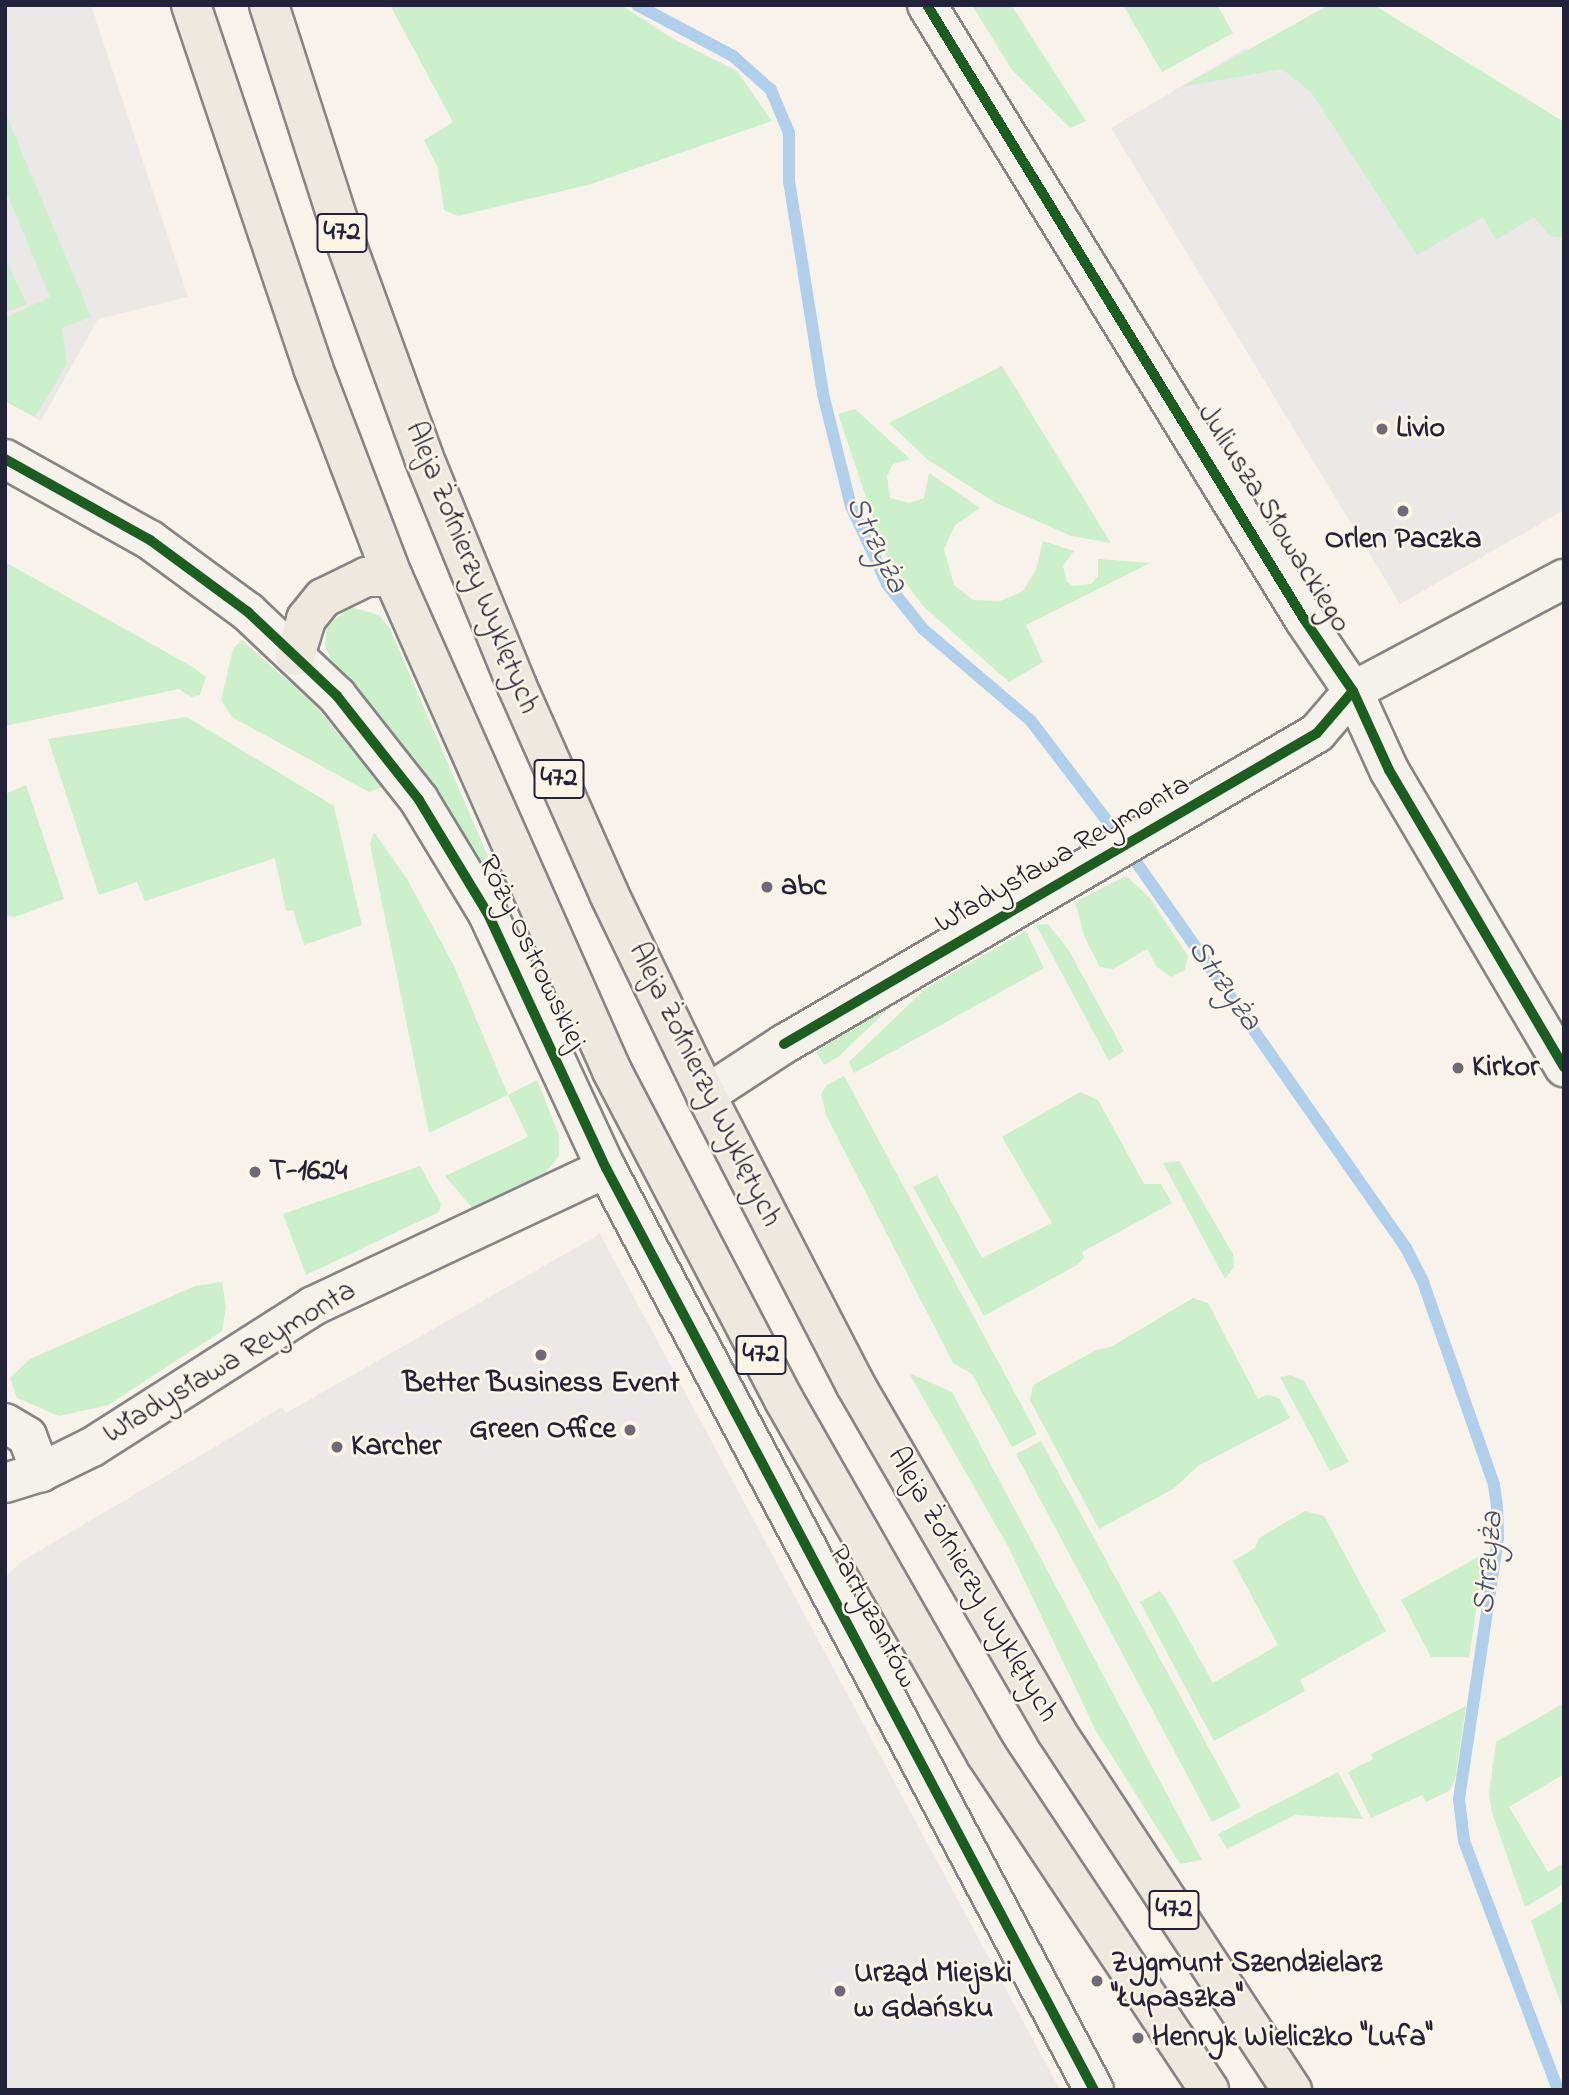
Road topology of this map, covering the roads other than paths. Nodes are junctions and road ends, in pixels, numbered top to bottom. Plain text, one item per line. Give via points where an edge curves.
1 (191, 5) edge
2 (269, 5) edge
3 (927, 5) edge
4 (5, 459) edge
5 (393, 577) junction
6 (1564, 579) edge
7 (295, 656) junction
8 (1353, 691) junction
9 (1564, 1067) edge
10 (706, 1095) junction
11 (606, 1168) junction
12 (5, 1423) edge
13 (41, 1472) junction
14 (5, 1483) edge
15 (1094, 2090) edge
16 (1209, 2090) edge
17 (1292, 2090) edge

1 - 5 main road, 472 via 313,368
2 - 10 main road, Aleja Żołnierzy Wyklętych / 472 via 343,235 424,458 539,735
3 - 8 street, Juliusza Słowackiego
4 - 7 street, Róży Ostrowskiej via 150,540 248,612
5 - 7 main road via 366,577 323,598 306,619
5 - 16 main road, 472 via 612,1071 784,1400 986,1754
6 - 8 street, Władysława Reymonta
7 - 11 street, Róży Ostrowskiej via 377,744 453,851 488,914
8 - 9 street, Juliusza Słowackiego via 1389,770
8 - 10 street, Władysława Reymonta via 1317,733 784,1044
10 - 17 main road, Aleja Żołnierzy Wyklętych / 472 via 855,1384 1056,1731
11 - 13 street, Władysława Reymonta via 313,1306 92,1447
11 - 15 street, Partyzantów
12 - 13 street via 27,1436
13 - 14 street, Władysława Reymonta

